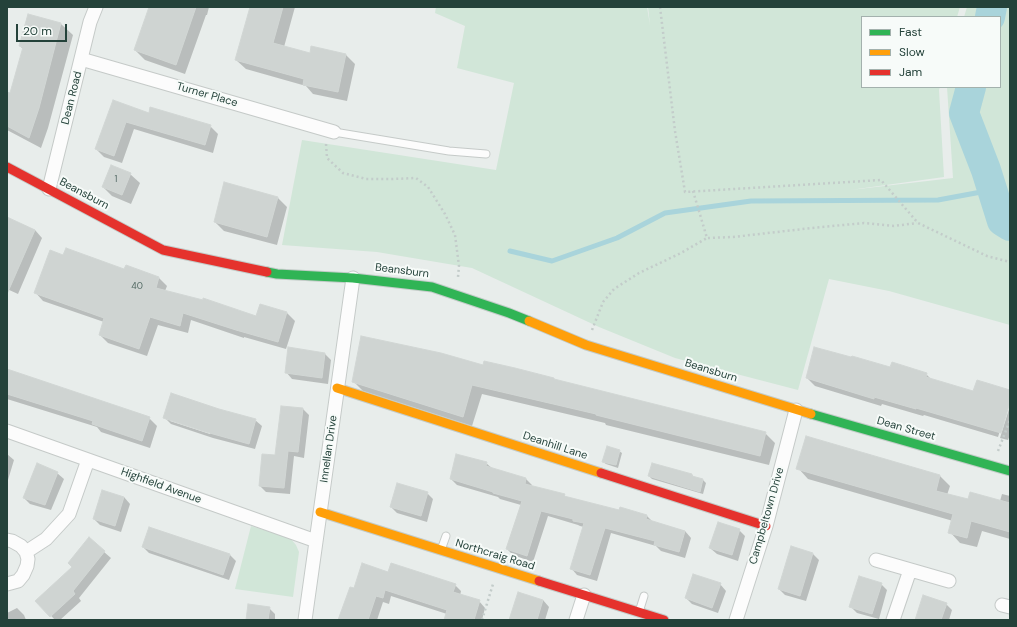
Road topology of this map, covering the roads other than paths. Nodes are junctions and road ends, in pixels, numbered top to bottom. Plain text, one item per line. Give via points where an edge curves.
1 (96, 7) edge
2 (81, 59) junction
3 (329, 130) joint
4 (486, 154) dead end
5 (7, 167) edge
6 (49, 189) junction
7 (353, 278) junction
8 (337, 388) junction
9 (796, 410) junction
10 (7, 431) edge
11 (88, 460) junction
12 (1010, 471) edge
13 (320, 512) junction
14 (766, 526) junction
15 (446, 536) dead end
16 (7, 540) edge
17 (316, 541) junction
18 (441, 550) junction
19 (26, 552) junction
20 (876, 560) dead end
21 (910, 570) junction
22 (949, 581) dead end
23 (7, 584) edge
24 (584, 595) junction
25 (644, 596) dead end
26 (639, 612) junction
27 (305, 620) edge
28 (576, 620) edge
29 (664, 620) edge
30 (736, 620) edge
31 (893, 620) edge

1 - 2 street, Dean Road
2 - 3 street, Turner Place
2 - 6 street, Dean Road
3 - 4 lane via 449,151
5 - 6 main road, Beansburn
6 - 7 main road, Beansburn via 163,250 277,274
7 - 8 street, Innellan Drive
7 - 9 main road, Beansburn via 432,287 508,313 586,345
8 - 13 street, Innellan Drive
8 - 14 main road, Deanhill Lane
9 - 12 main road, Dean Street
9 - 14 street, Campbeltown Drive
10 - 11 street, Highfield Avenue
11 - 17 street, Highfield Avenue
11 - 19 street via 69,514 46,540
13 - 17 street, Innellan Drive
13 - 18 main road, Northcraig Road
14 - 30 street, Campbeltown Drive
15 - 18 lane
16 - 19 street via 22,546
17 - 27 street, Innellan Drive
18 - 24 main road, Northcraig Road
19 - 23 street via 28,566 23,575 18,581
20 - 21 street
21 - 22 street
21 - 31 street
24 - 26 main road, Northcraig Road
24 - 28 street
25 - 26 lane
26 - 29 main road, Northcraig Road

